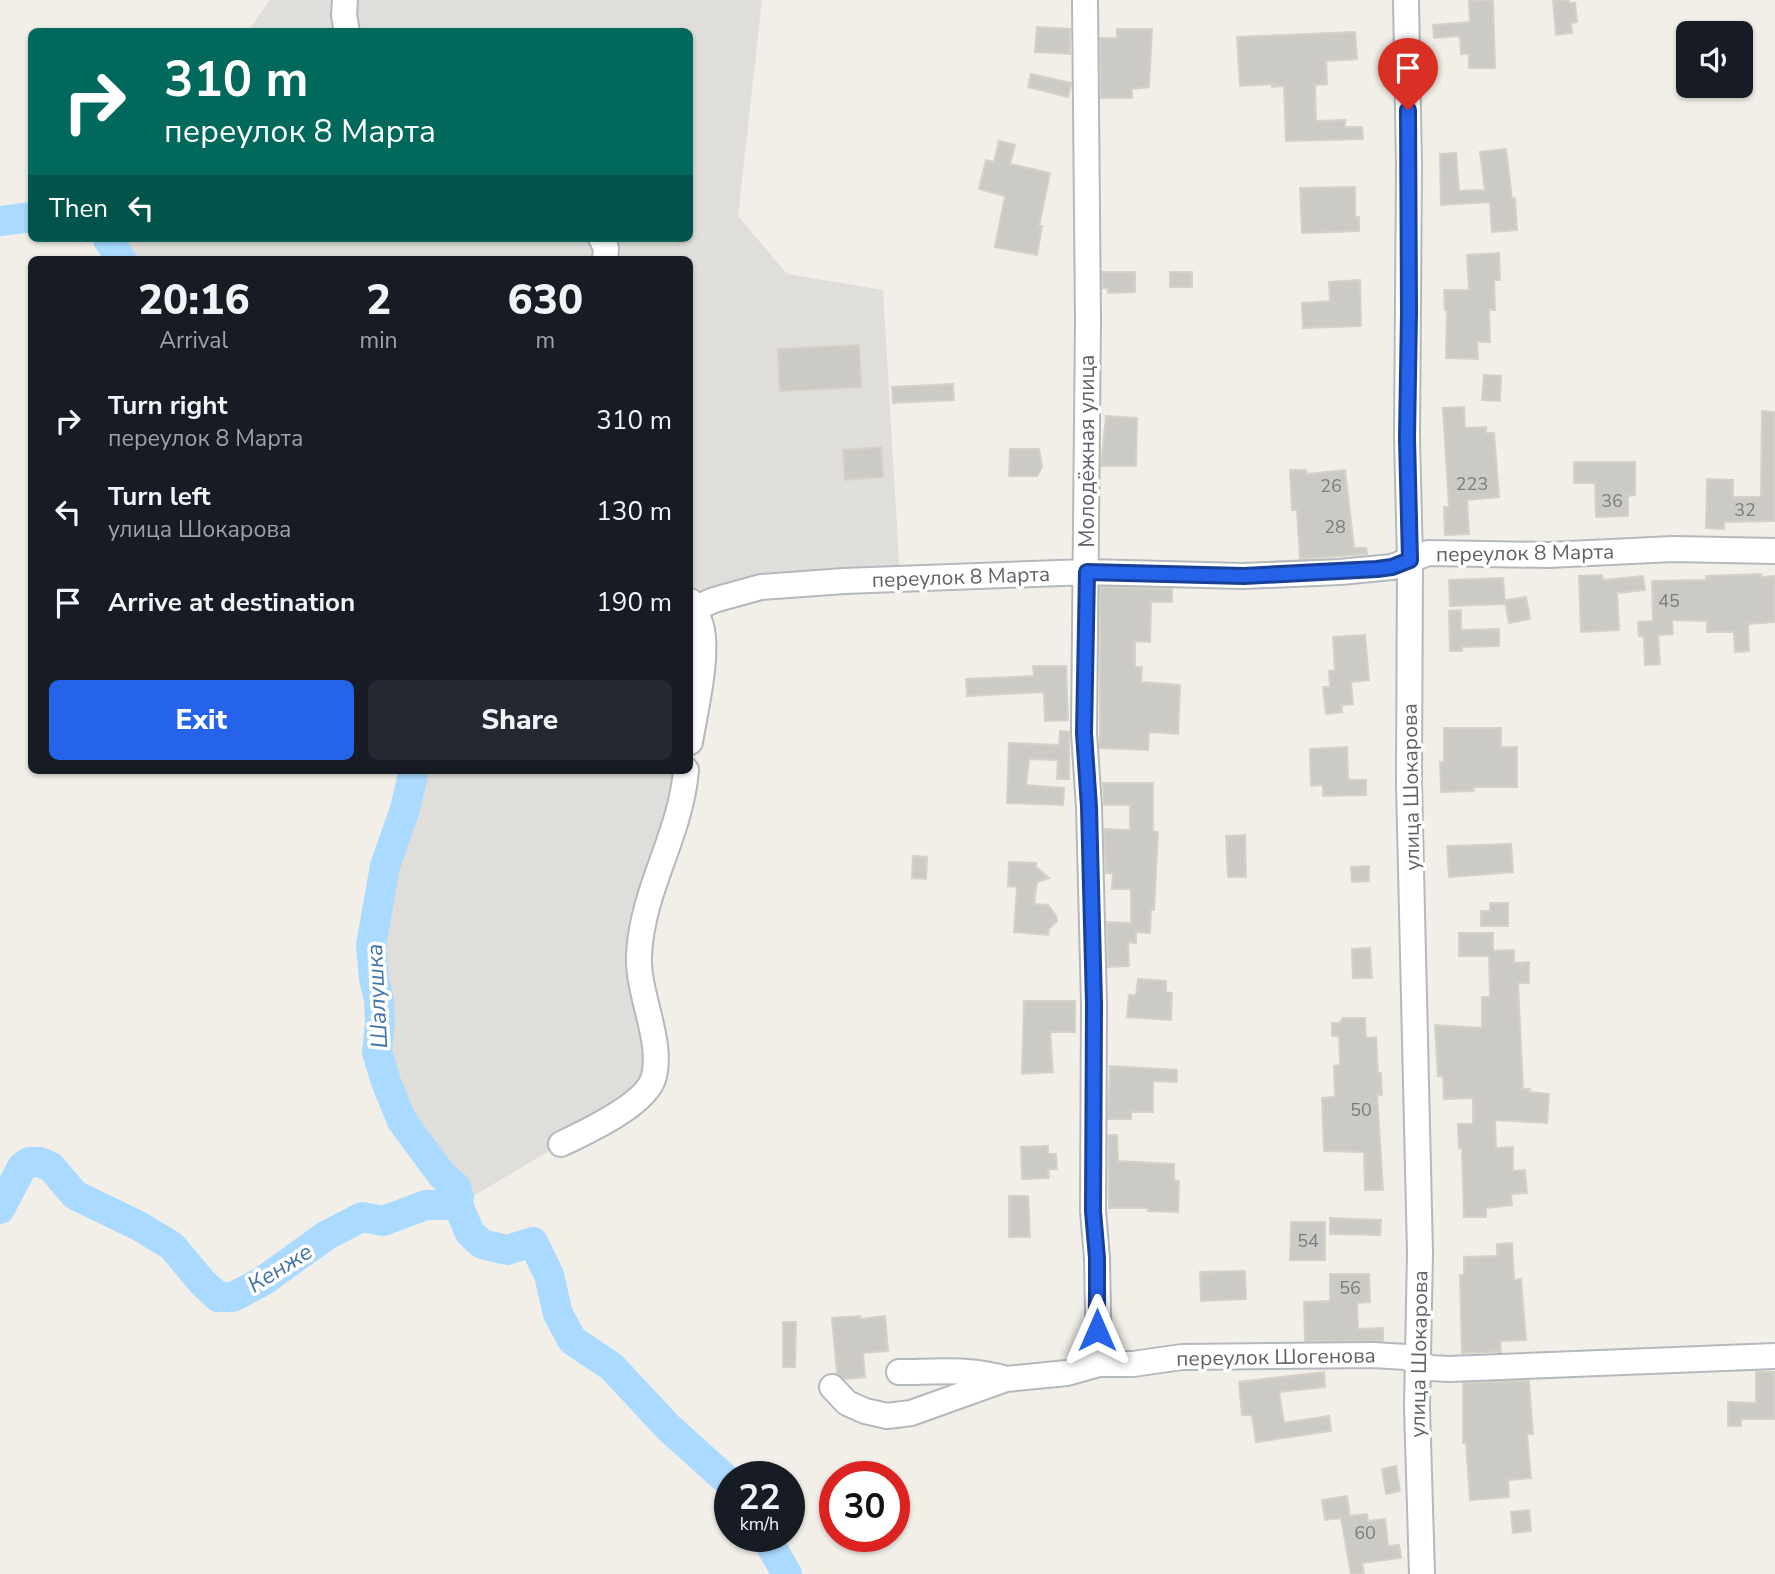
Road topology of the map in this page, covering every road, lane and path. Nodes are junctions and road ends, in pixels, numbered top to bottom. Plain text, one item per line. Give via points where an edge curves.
1 (345, 0) edge
2 (1085, 0) edge
3 (1406, 0) edge
4 (346, 28) edge
5 (1775, 551) edge
6 (1410, 560) junction
7 (1087, 572) junction
8 (693, 605) edge
9 (693, 607) edge
10 (693, 724) edge
11 (686, 774) edge
12 (561, 1143) dead end
13 (1775, 1356) edge
14 (1418, 1363) junction
15 (1099, 1364) junction
16 (899, 1372) dead end
17 (1006, 1379) junction
18 (832, 1387) dead end
19 (1422, 1574) edge

1 - 4 street
2 - 7 street, Молодёжная улица
3 - 6 street, улица Шокарова
5 - 6 street, переулок 8 Марта via 1428,553
6 - 7 street, переулок 8 Марта via 1377,569 1244,576
6 - 14 street, улица Шокарова
7 - 8 street, переулок 8 Марта via 761,587
7 - 15 street, Молодёжная улица via 1084,733 1092,914 1093,1211
9 - 10 street via 702,628 702,652
11 - 12 street via 640,935 640,979 653,1036 654,1076 632,1103
13 - 14 street, переулок Шогенова via 1450,1369
14 - 15 street, переулок Шогенова via 1406,1357 1373,1354 1227,1354
14 - 19 street, улица Шокарова
15 - 17 street, переулок Шогенова via 1067,1373
16 - 17 street via 955,1371
17 - 18 street, переулок Шогенова via 911,1413 887,1416 847,1403

